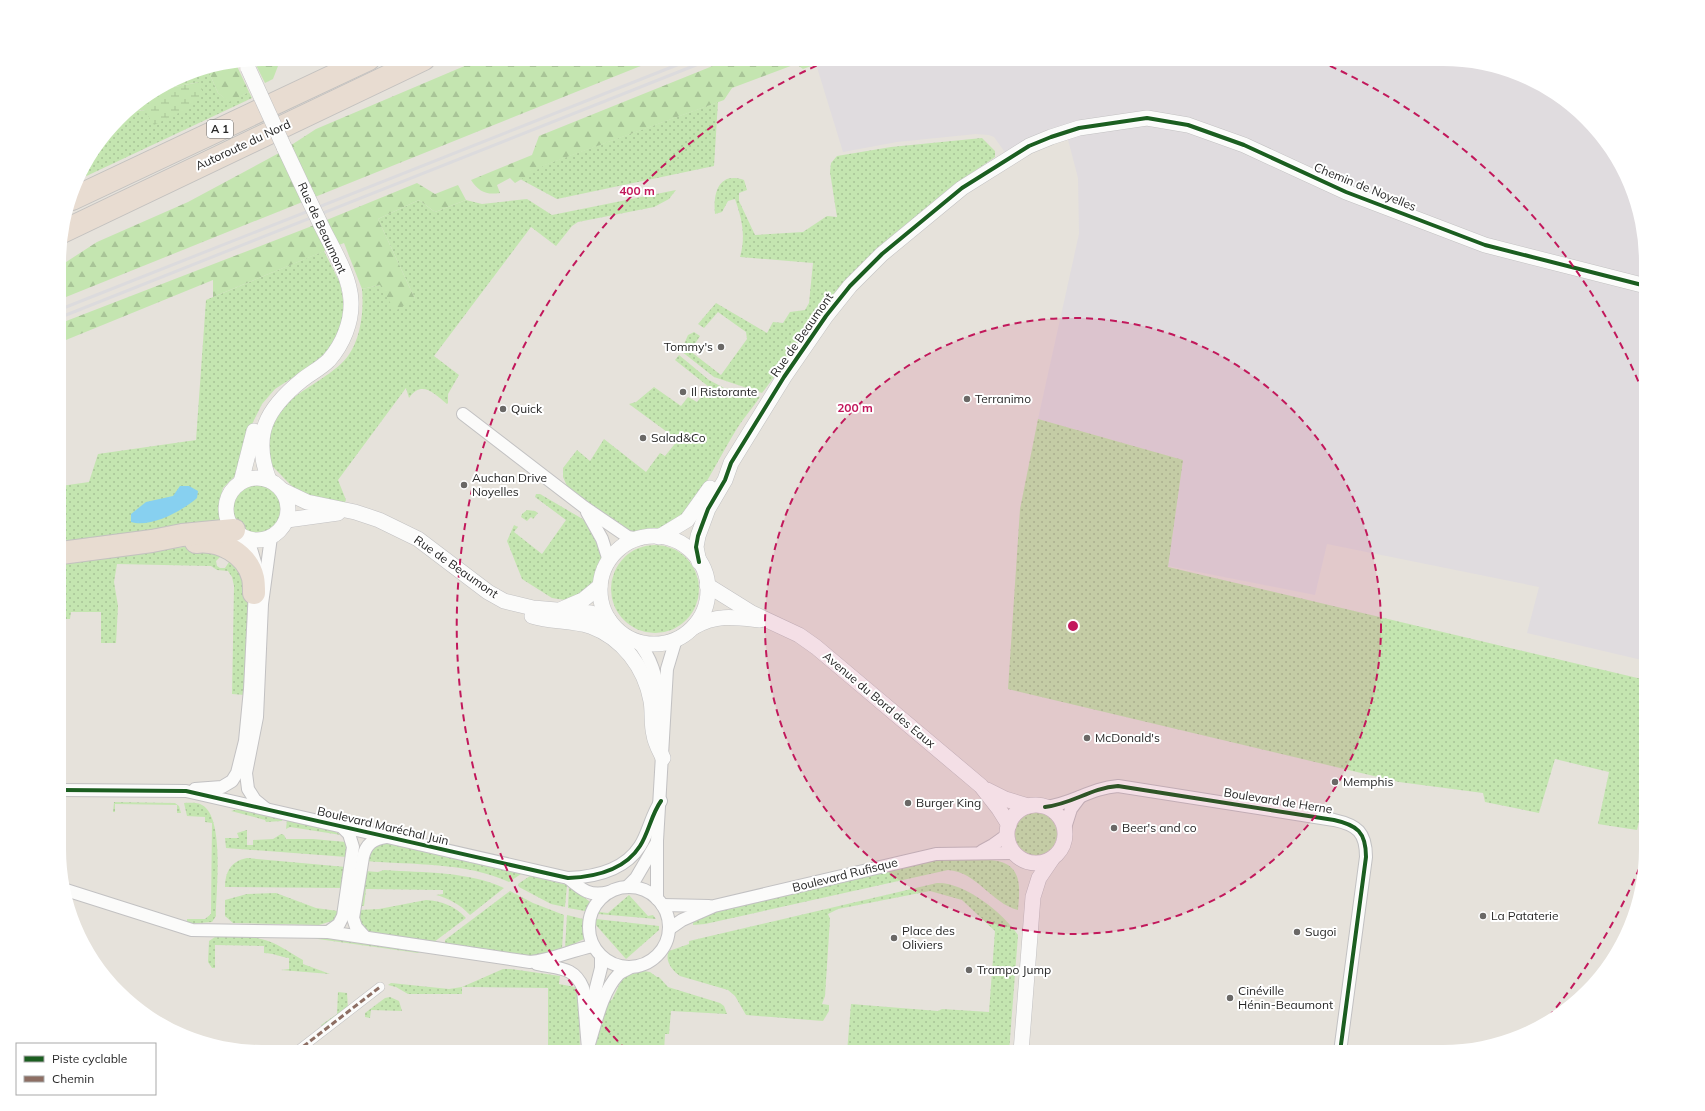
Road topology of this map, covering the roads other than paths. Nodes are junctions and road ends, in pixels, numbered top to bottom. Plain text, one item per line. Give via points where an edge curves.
1 (248, 66) edge
2 (353, 66) edge
3 (409, 66) edge
4 (1079, 128) joint
5 (76, 198) edge
6 (69, 229) edge
7 (1639, 284) edge
8 (303, 379) junction
9 (463, 414) dead end
10 (731, 463) junction
11 (268, 480) junction
12 (242, 482) junction
13 (282, 490) junction
14 (584, 507) junction
15 (355, 512) junction
16 (287, 520) junction
17 (241, 535) junction
18 (659, 537) junction
19 (271, 538) junction
20 (640, 539) junction
21 (152, 541) junction
22 (66, 552) edge
23 (609, 561) junction
24 (699, 562) junction
25 (707, 585) junction
26 (600, 586) junction
27 (254, 594) junction
28 (504, 601) junction
29 (561, 610) junction
30 (609, 620) junction
31 (771, 621) junction
32 (693, 627) junction
33 (676, 639) junction
34 (637, 641) junction
35 (664, 723) junction
36 (663, 758) junction
37 (981, 786) junction
38 (66, 790) edge
39 (186, 791) junction
40 (1081, 796) junction
41 (660, 801) junction
42 (1028, 806) junction
43 (1045, 806) junction
44 (267, 810) junction
45 (341, 826) junction
46 (1064, 828) junction
47 (1008, 830) junction
48 (387, 837) junction
49 (657, 841) junction
50 (977, 854) junction
51 (1018, 856) junction
52 (1052, 859) junction
53 (568, 878) junction
54 (627, 887) junction
55 (71, 892) edge
56 (610, 892) junction
57 (1033, 898) junction
58 (660, 902) junction
59 (714, 906) junction
60 (669, 929) junction
61 (328, 932) junction
62 (365, 937) junction
63 (593, 946) junction
64 (601, 956) junction
65 (530, 962) junction
66 (631, 967) junction
67 (380, 987) dead end
68 (305, 1045) edge
69 (588, 1045) edge
70 (588, 1045) edge
71 (590, 1045) edge
72 (1022, 1045) edge
73 (1341, 1045) edge

1 - 8 street, Rue de Beaumont, bridge via 348,281 351,301 350,319 345,336 337,350 322,366
2 - 5 highway, Autoroute du Nord / A 1
3 - 6 highway, Autoroute du Nord / A 1
4 - 7 street, Chemin de Noyelles via 1147,118 1188,125 1244,145 1346,192 1485,245
4 - 10 street, Rue de Beaumont via 1051,137 1009,158 962,188 882,254 850,286 826,316 784,377
8 - 11 street, Rue de Beaumont via 287,393 270,414 266,424 260,452
8 - 12 street, Rue de Beaumont via 283,388 263,412 254,432
9 - 14 street
10 - 18 street, Rue de Beaumont via 718,475 687,520
10 - 24 street, Rue de Beaumont via 725,480 708,509 698,536 696,547
11 - 12 street via 255,478
11 - 13 street
12 - 17 street via 235,487 227,501 227,516
13 - 15 street, Rue de Beaumont via 307,502
13 - 16 street via 288,505
14 - 20 street via 628,537
14 - 23 street via 602,539
15 - 16 street, Rue de Beaumont
15 - 28 street, Rue de Beaumont via 379,520 418,539 488,592
16 - 19 street via 281,530
17 - 19 street via 264,540
17 - 21 highway via 182,534
17 - 27 street via 256,564 257,580
18 - 20 street
18 - 24 street via 671,539 682,545
19 - 44 street via 262,604 258,706 246,773 248,789 255,800
20 - 23 street via 622,547
21 - 22 highway
21 - 27 highway via 168,546 202,542 222,545 243,560 253,577
23 - 26 street
24 - 25 street
25 - 31 street, Avenue du Bord des Eaux
25 - 32 street via 707,600 702,615
26 - 29 street, Rue de Beaumont via 583,600
26 - 30 street via 602,604
27 - 39 street via 250,689 245,741 237,773 232,782 222,787
28 - 29 street, Rue de Beaumont via 533,608
28 - 36 street via 521,613 541,619 590,626 622,646 636,662 643,676 651,702 654,735
29 - 30 street, Rue de Beaumont via 591,613
30 - 34 street via 621,633
31 - 32 street, Avenue du Bord des Eaux via 718,617
31 - 37 street, Avenue du Bord des Eaux via 816,646
32 - 33 street
33 - 34 street via 657,644
33 - 35 street via 666,669
34 - 35 street via 654,669
35 - 36 street
36 - 41 street
37 - 42 street, Avenue du Bord des Eaux via 1005,799
37 - 47 street, Avenue du Bord des Eaux via 1000,809
38 - 39 street, Boulevard Maréchal Juin
39 - 44 street, Boulevard Maréchal Juin
40 - 43 street, Boulevard de Herne via 1061,804
40 - 46 street via 1071,809
40 - 73 street, Boulevard de Herne via 1106,787 1132,787 1334,820 1357,829 1365,840 1366,857
41 - 49 street
41 - 53 street, Boulevard Maréchal Juin via 640,846 632,856 604,873
42 - 43 street
42 - 47 street via 1014,815
43 - 46 street via 1058,815
44 - 45 street, Boulevard Maréchal Juin
45 - 48 street, Boulevard Maréchal Juin
45 - 61 street via 349,834 353,847 343,916 339,924
46 - 52 street via 1063,845
47 - 50 street, Boulevard Rufisque via 994,846
47 - 51 street via 1008,842
48 - 53 street, Boulevard Maréchal Juin
48 - 62 street via 370,843 363,857 353,918 356,927
49 - 54 street via 636,878
49 - 58 street
50 - 51 street, Boulevard Rufisque
50 - 59 street, Boulevard Rufisque via 936,854
51 - 52 street via 1037,863
51 - 57 street via 1030,879
52 - 57 street via 1039,878
53 - 56 street, Boulevard Maréchal Juin via 586,892
54 - 56 street
54 - 58 street via 646,891
55 - 61 street via 192,930
56 - 63 street via 596,903 590,915 588,928
57 - 72 street
58 - 59 street, Boulevard Rufisque
58 - 60 street via 667,916
59 - 60 street, Boulevard Rufisque via 682,920
60 - 66 street via 666,943 656,957 642,965
61 - 62 street
62 - 65 street
63 - 64 street
63 - 65 street via 580,948 546,961
64 - 66 street via 615,965
64 - 70 street via 601,968 589,1011
65 - 69 street via 563,969 580,980 583,988
66 - 71 street via 614,980 598,1017
67 - 68 street

